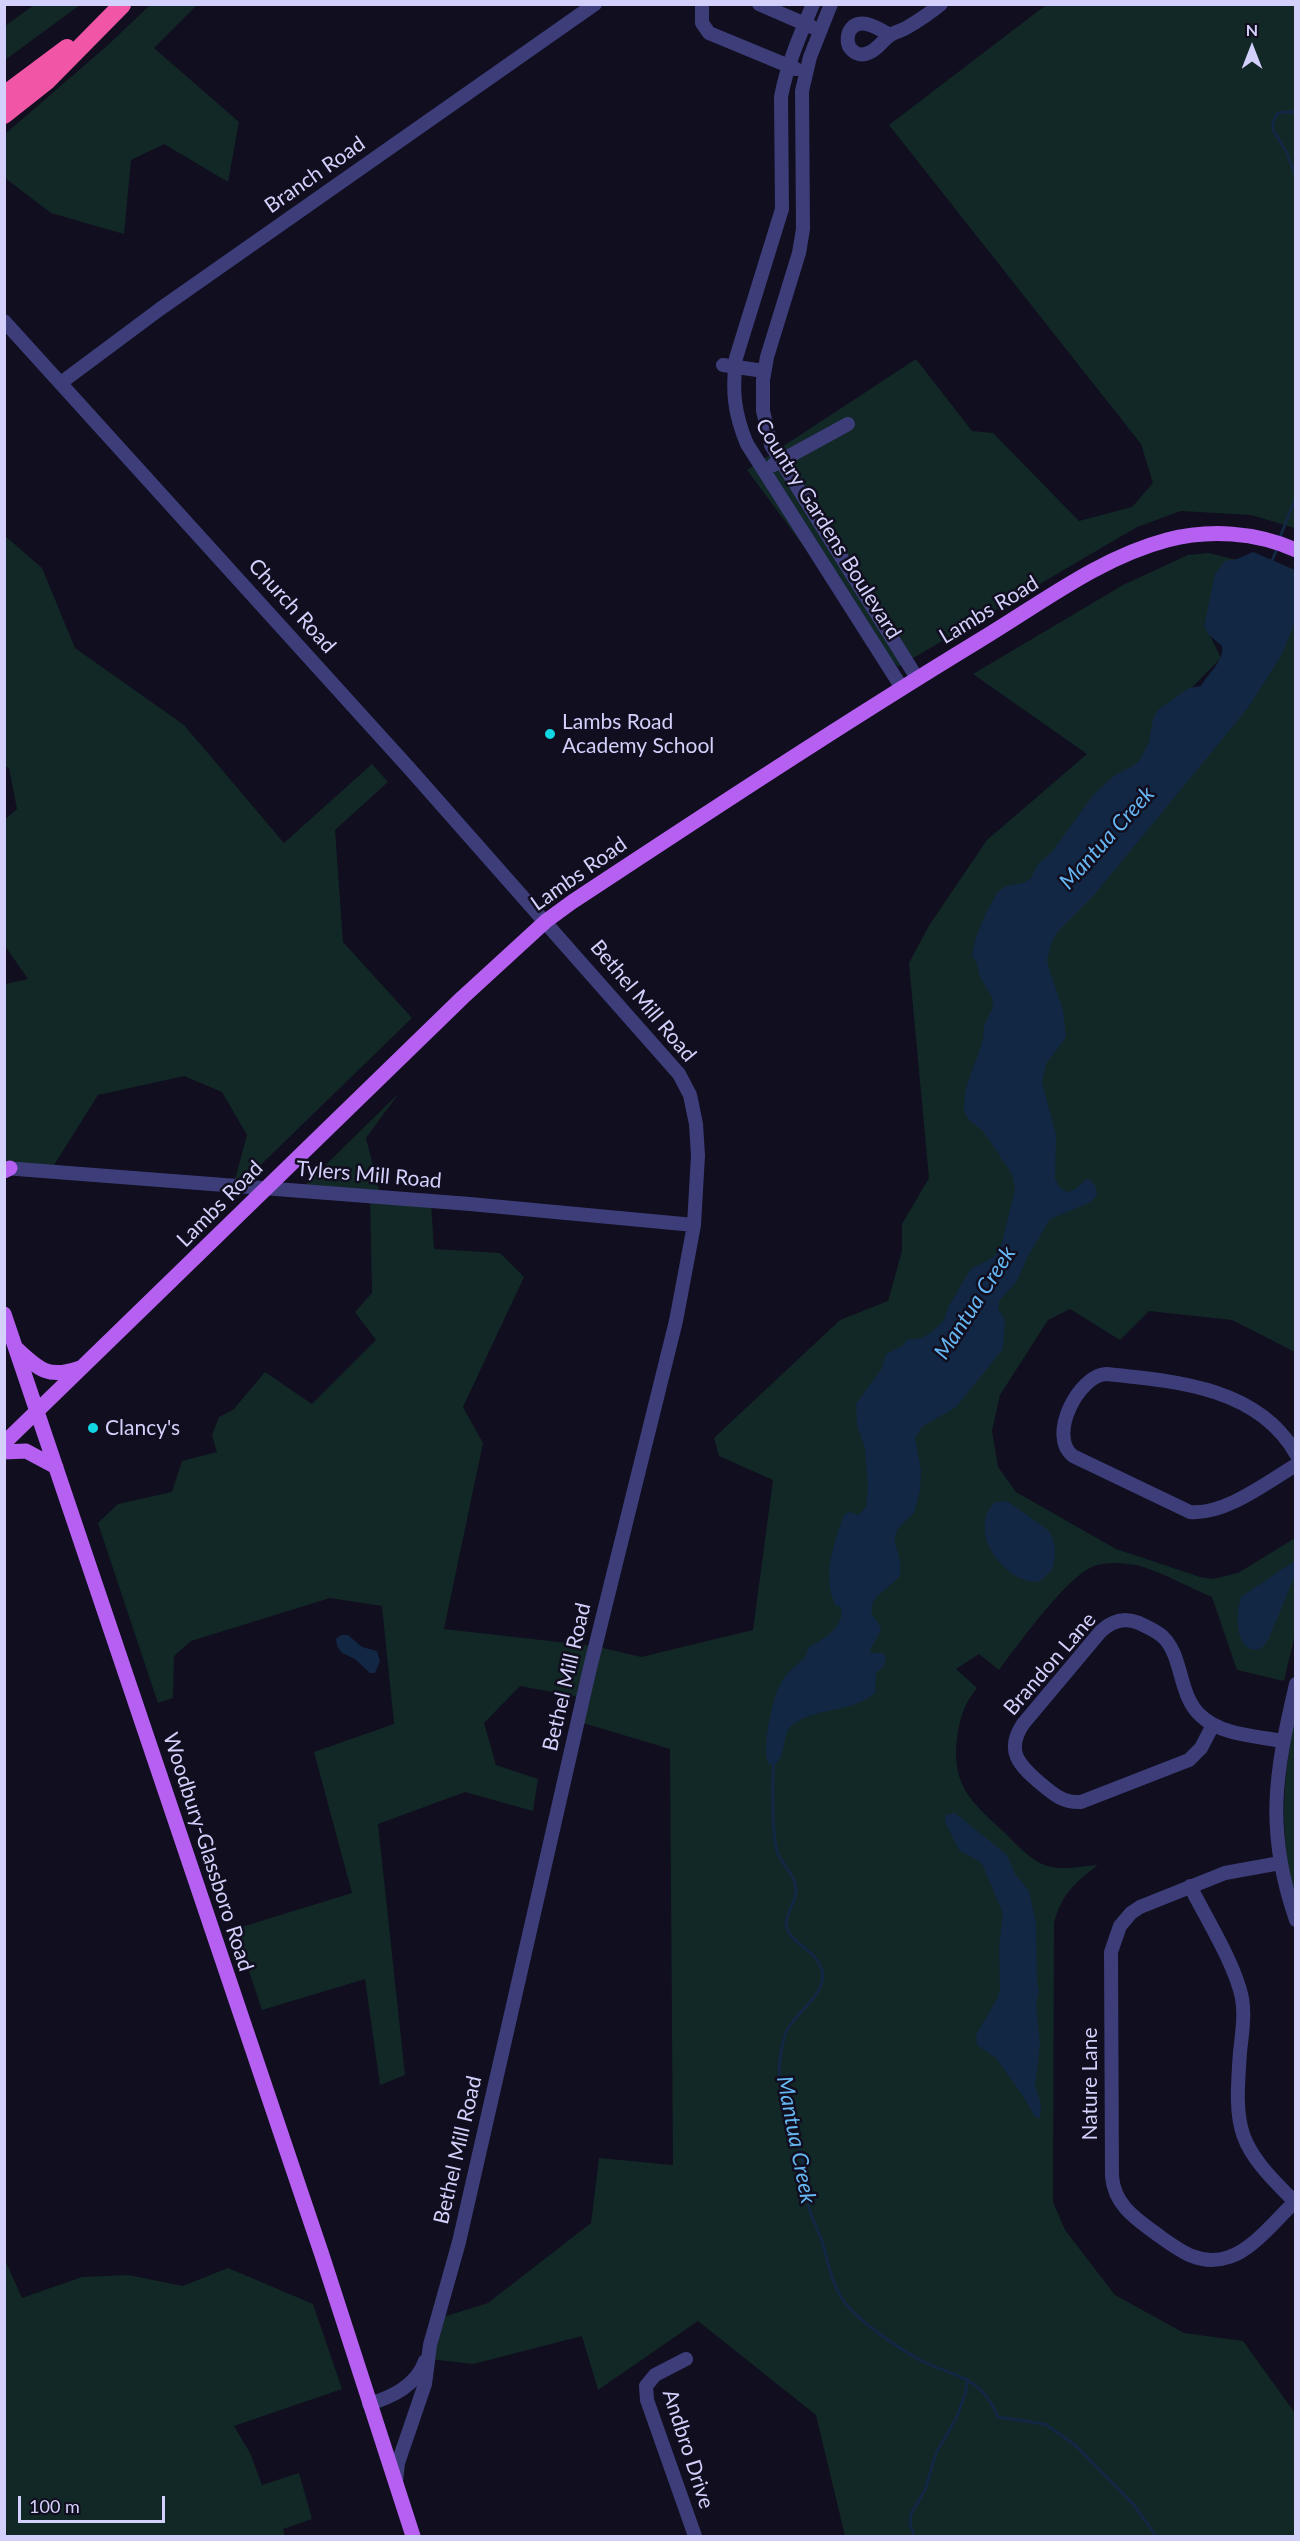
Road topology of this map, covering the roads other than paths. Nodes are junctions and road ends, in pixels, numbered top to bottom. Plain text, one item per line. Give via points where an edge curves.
1 (702, 4) edge
2 (759, 4) edge
3 (813, 4) edge
4 (831, 4) edge
5 (941, 4) edge
6 (123, 5) edge
7 (595, 5) edge
8 (804, 24) junction
9 (821, 30) junction
10 (890, 35) dead end
11 (789, 66) junction
12 (806, 74) junction
13 (4, 95) edge
14 (4, 115) edge
15 (783, 138) junction
16 (801, 138) junction
17 (802, 169) junction
18 (784, 170) junction
19 (4, 321) edge
20 (729, 366) junction
21 (764, 371) junction
22 (62, 382) junction
23 (848, 424) dead end
24 (781, 461) junction
25 (764, 471) junction
26 (1296, 550) edge
27 (917, 678) junction
28 (902, 688) junction
29 (546, 921) junction
30 (6, 1169) edge
31 (267, 1187) junction
32 (694, 1225) junction
33 (4, 1314) edge
34 (15, 1347) junction
35 (85, 1366) junction
36 (36, 1412) junction
37 (4, 1443) edge
38 (4, 1452) edge
39 (1296, 1454) edge
40 (1296, 1466) edge
41 (56, 1467) junction
42 (1296, 1684) edge
43 (1213, 1725) junction
44 (1282, 1741) junction
45 (1280, 1863) junction
46 (1190, 1886) junction
47 (1296, 1920) edge
48 (1295, 2201) edge
49 (430, 2345) junction
50 (686, 2359) dead end
51 (369, 2404) junction
52 (396, 2484) junction
53 (413, 2536) edge
54 (695, 2536) edge

1 - 11 street via 702,23 709,33
2 - 8 street
3 - 8 street, Country Gardens Boulevard
4 - 9 street, Country Gardens Boulevard
5 - 10 street
6 - 13 highway
6 - 14 highway via 47,81
7 - 22 street, Branch Road via 160,309
8 - 9 street
8 - 11 street, Country Gardens Boulevard
9 - 12 street, Country Gardens Boulevard
11 - 12 street
11 - 15 street, Country Gardens Boulevard via 782,97
12 - 16 street, Country Gardens Boulevard via 800,99
15 - 16 street
15 - 18 street, Country Gardens Boulevard
16 - 17 street, Country Gardens Boulevard
17 - 18 street
17 - 21 street, Country Gardens Boulevard via 802,240
18 - 20 street, Country Gardens Boulevard via 783,208
19 - 22 street, Church Road
20 - 21 street
20 - 25 street, Country Gardens Boulevard via 736,419
21 - 24 street, Country Gardens Boulevard via 766,429
22 - 29 street, Church Road
23 - 24 street
24 - 25 street
24 - 27 street, Country Gardens Boulevard
25 - 28 street, Country Gardens Boulevard
26 - 27 main road, Lambs Road via 1274,541 1221,533 1194,534 1137,550 1089,573
27 - 28 main road, Lambs Road
28 - 29 main road, Lambs Road
29 - 31 main road, Lambs Road
29 - 32 street, Bethel Mill Road via 680,1074 690,1095 696,1124
30 - 31 street, Tylers Mill Road
31 - 32 street, Tylers Mill Road
31 - 35 main road, Lambs Road
32 - 49 street, Bethel Mill Road via 676,1321 591,1662 476,2169
33 - 34 main road, Woodbury-Glassboro Road
34 - 35 main road via 46,1372 65,1373
34 - 36 main road, Woodbury-Glassboro Road
35 - 36 main road, Lambs Road
36 - 37 main road, Lambs Road
36 - 41 main road, Woodbury-Glassboro Road
38 - 41 main road via 26,1451
39 - 40 street via 1267,1420 1235,1399 1202,1388 1106,1374 1084,1384 1062,1433 1065,1448 1073,1456 1190,1512 1218,1509
41 - 51 main road, Woodbury-Glassboro Road
42 - 44 street
43 - 43 street, Brandon Lane via 1189,1701 1163,1637 1136,1622 1121,1620 1101,1630 1026,1720 1016,1737 1015,1748 1022,1767 1055,1795 1082,1802 1189,1760 1203,1745
43 - 44 street
44 - 45 street via 1275,1799
45 - 46 street, Nature Lane via 1231,1871
45 - 47 street
46 - 48 street via 1240,1992 1243,2013 1237,2106 1242,2135 1257,2162
46 - 48 street, Nature Lane via 1131,1913 1112,1943 1113,2187 1122,2205 1136,2219 1182,2252 1206,2260 1222,2259 1243,2250
49 - 51 street via 422,2368 402,2390
49 - 52 street, Bethel Mill Road via 425,2384 398,2463
50 - 54 street, Andbro Drive via 655,2375 646,2386 647,2400
51 - 52 main road, Woodbury-Glassboro Road
52 - 53 main road, Woodbury-Glassboro Road

